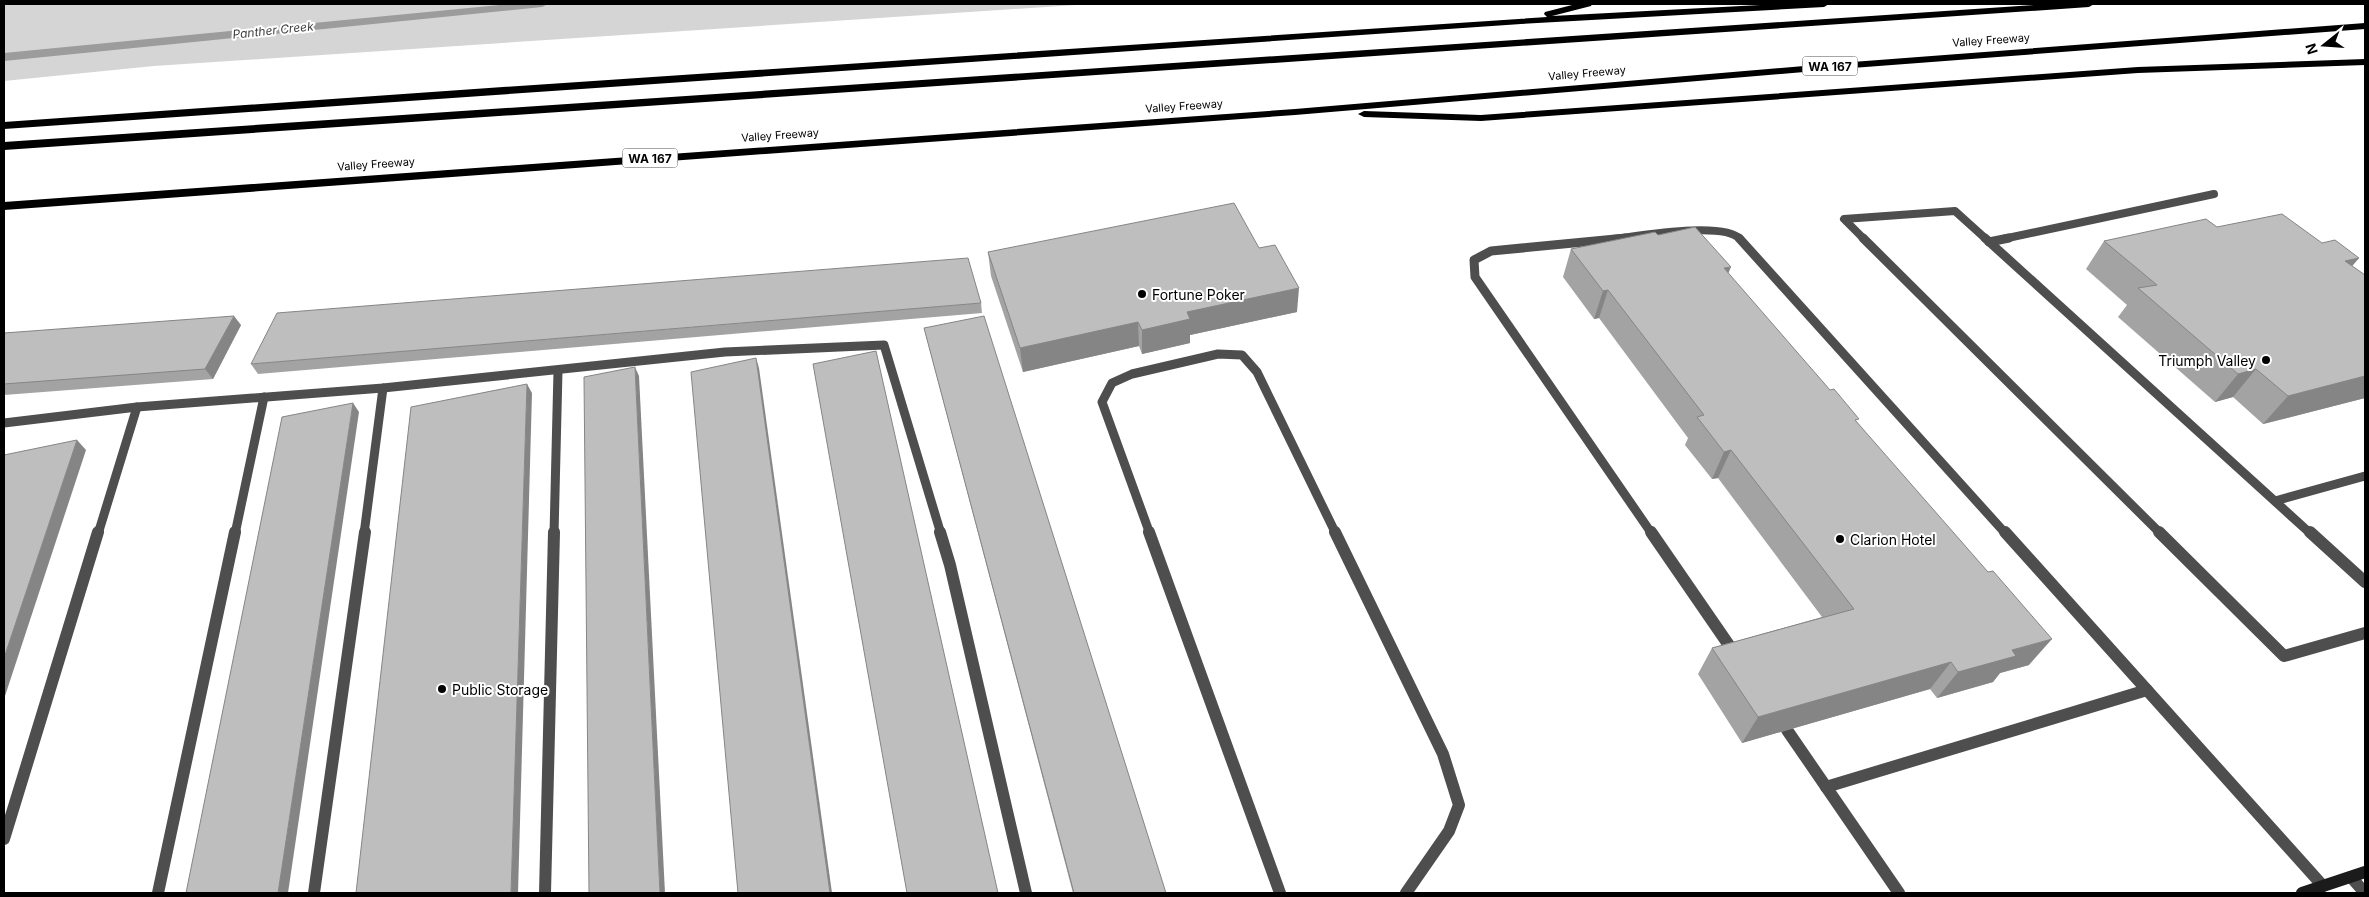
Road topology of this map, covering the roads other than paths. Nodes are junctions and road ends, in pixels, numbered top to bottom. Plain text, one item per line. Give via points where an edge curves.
1 (1587, 4) edge
2 (1824, 4) edge
3 (2089, 4) edge
4 (1521, 21) junction
5 (2365, 26) edge
6 (2365, 62) edge
7 (1296, 112) junction
8 (4, 126) edge
9 (4, 146) edge
10 (2214, 194) dead end
11 (4, 206) edge
12 (1988, 242) junction
13 (558, 371) junction
14 (383, 388) junction
15 (264, 397) junction
16 (137, 407) junction
17 (4, 423) edge
18 (2365, 476) edge
19 (2275, 501) junction
20 (2365, 582) edge
21 (2365, 633) edge
22 (1740, 662) edge
23 (2147, 690) junction
24 (1787, 730) edge
25 (1826, 787) junction
26 (4, 839) edge
27 (2365, 872) edge
28 (2351, 877) junction
29 (2323, 886) junction
30 (158, 893) edge
31 (314, 893) edge
32 (545, 893) edge
33 (1026, 893) edge
34 (1280, 893) edge
35 (1406, 893) edge
36 (1899, 893) edge
37 (2302, 893) edge
38 (2365, 893) edge

1 - 4 highway
2 - 4 highway
3 - 9 highway
4 - 8 highway
5 - 7 highway, Valley Freeway / WA 167
6 - 7 highway via 2138,70 1481,118
7 - 11 highway, Valley Freeway / WA 167
10 - 12 lane
12 - 19 lane
12 - 21 lane via 1955,211 1844,218 2284,656
13 - 14 lane
13 - 32 lane
13 - 33 lane via 725,352 884,345 950,565
14 - 15 lane
14 - 31 lane
15 - 16 lane
15 - 30 lane
16 - 17 lane
16 - 26 lane
18 - 19 lane
19 - 20 lane
22 - 23 lane via 1476,278 1474,260 1491,251 1714,229 1736,234
23 - 25 lane
23 - 29 lane
24 - 25 lane
25 - 36 lane
27 - 28 street
28 - 29 street
28 - 38 lane
29 - 37 street
34 - 35 lane via 1102,402 1112,383 1132,374 1218,354 1242,355 1257,372 1443,754 1459,805 1449,831

